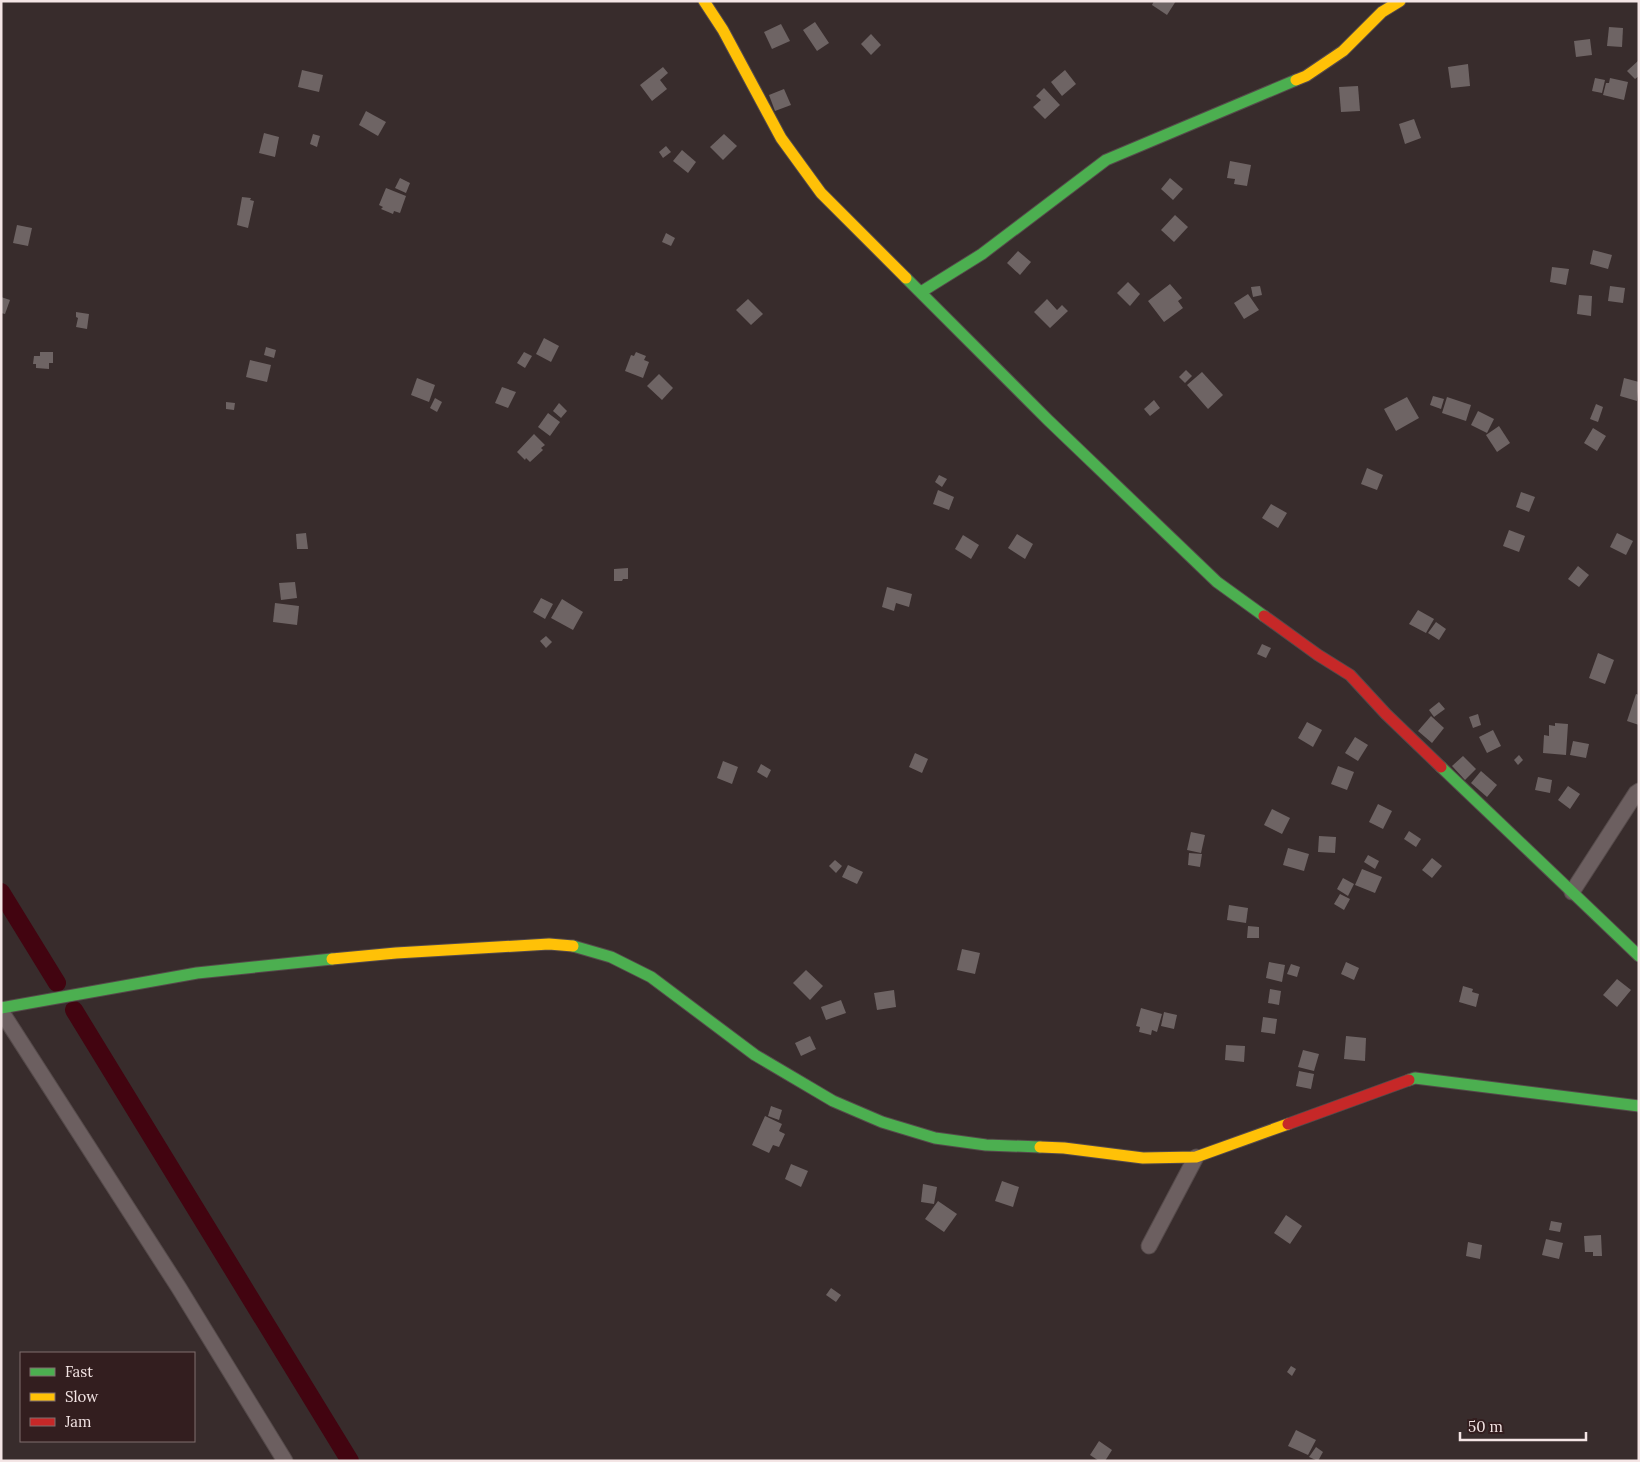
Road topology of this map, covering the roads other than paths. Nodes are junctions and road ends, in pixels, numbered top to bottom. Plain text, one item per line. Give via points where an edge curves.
1 (704, 1) edge
2 (1400, 1) edge
3 (920, 292) junction
4 (1639, 791) edge
5 (1572, 892) junction
6 (1639, 956) edge
7 (1, 1009) edge
8 (1639, 1106) edge
9 (1196, 1157) junction
10 (1149, 1246) dead end
11 (285, 1461) edge

1 - 3 street via 781,138 821,193
2 - 3 street via 1382,12 1343,51 1306,76 1106,160 982,254
3 - 5 street via 1217,582 1350,675 1386,714
4 - 5 street
5 - 6 street
7 - 9 street via 197,973 396,953 549,944 578,947 611,957 651,978 755,1055 833,1101 882,1122 936,1138 986,1145 1064,1148 1143,1158
7 - 11 street via 180,1288
8 - 9 street via 1415,1078
9 - 10 street

